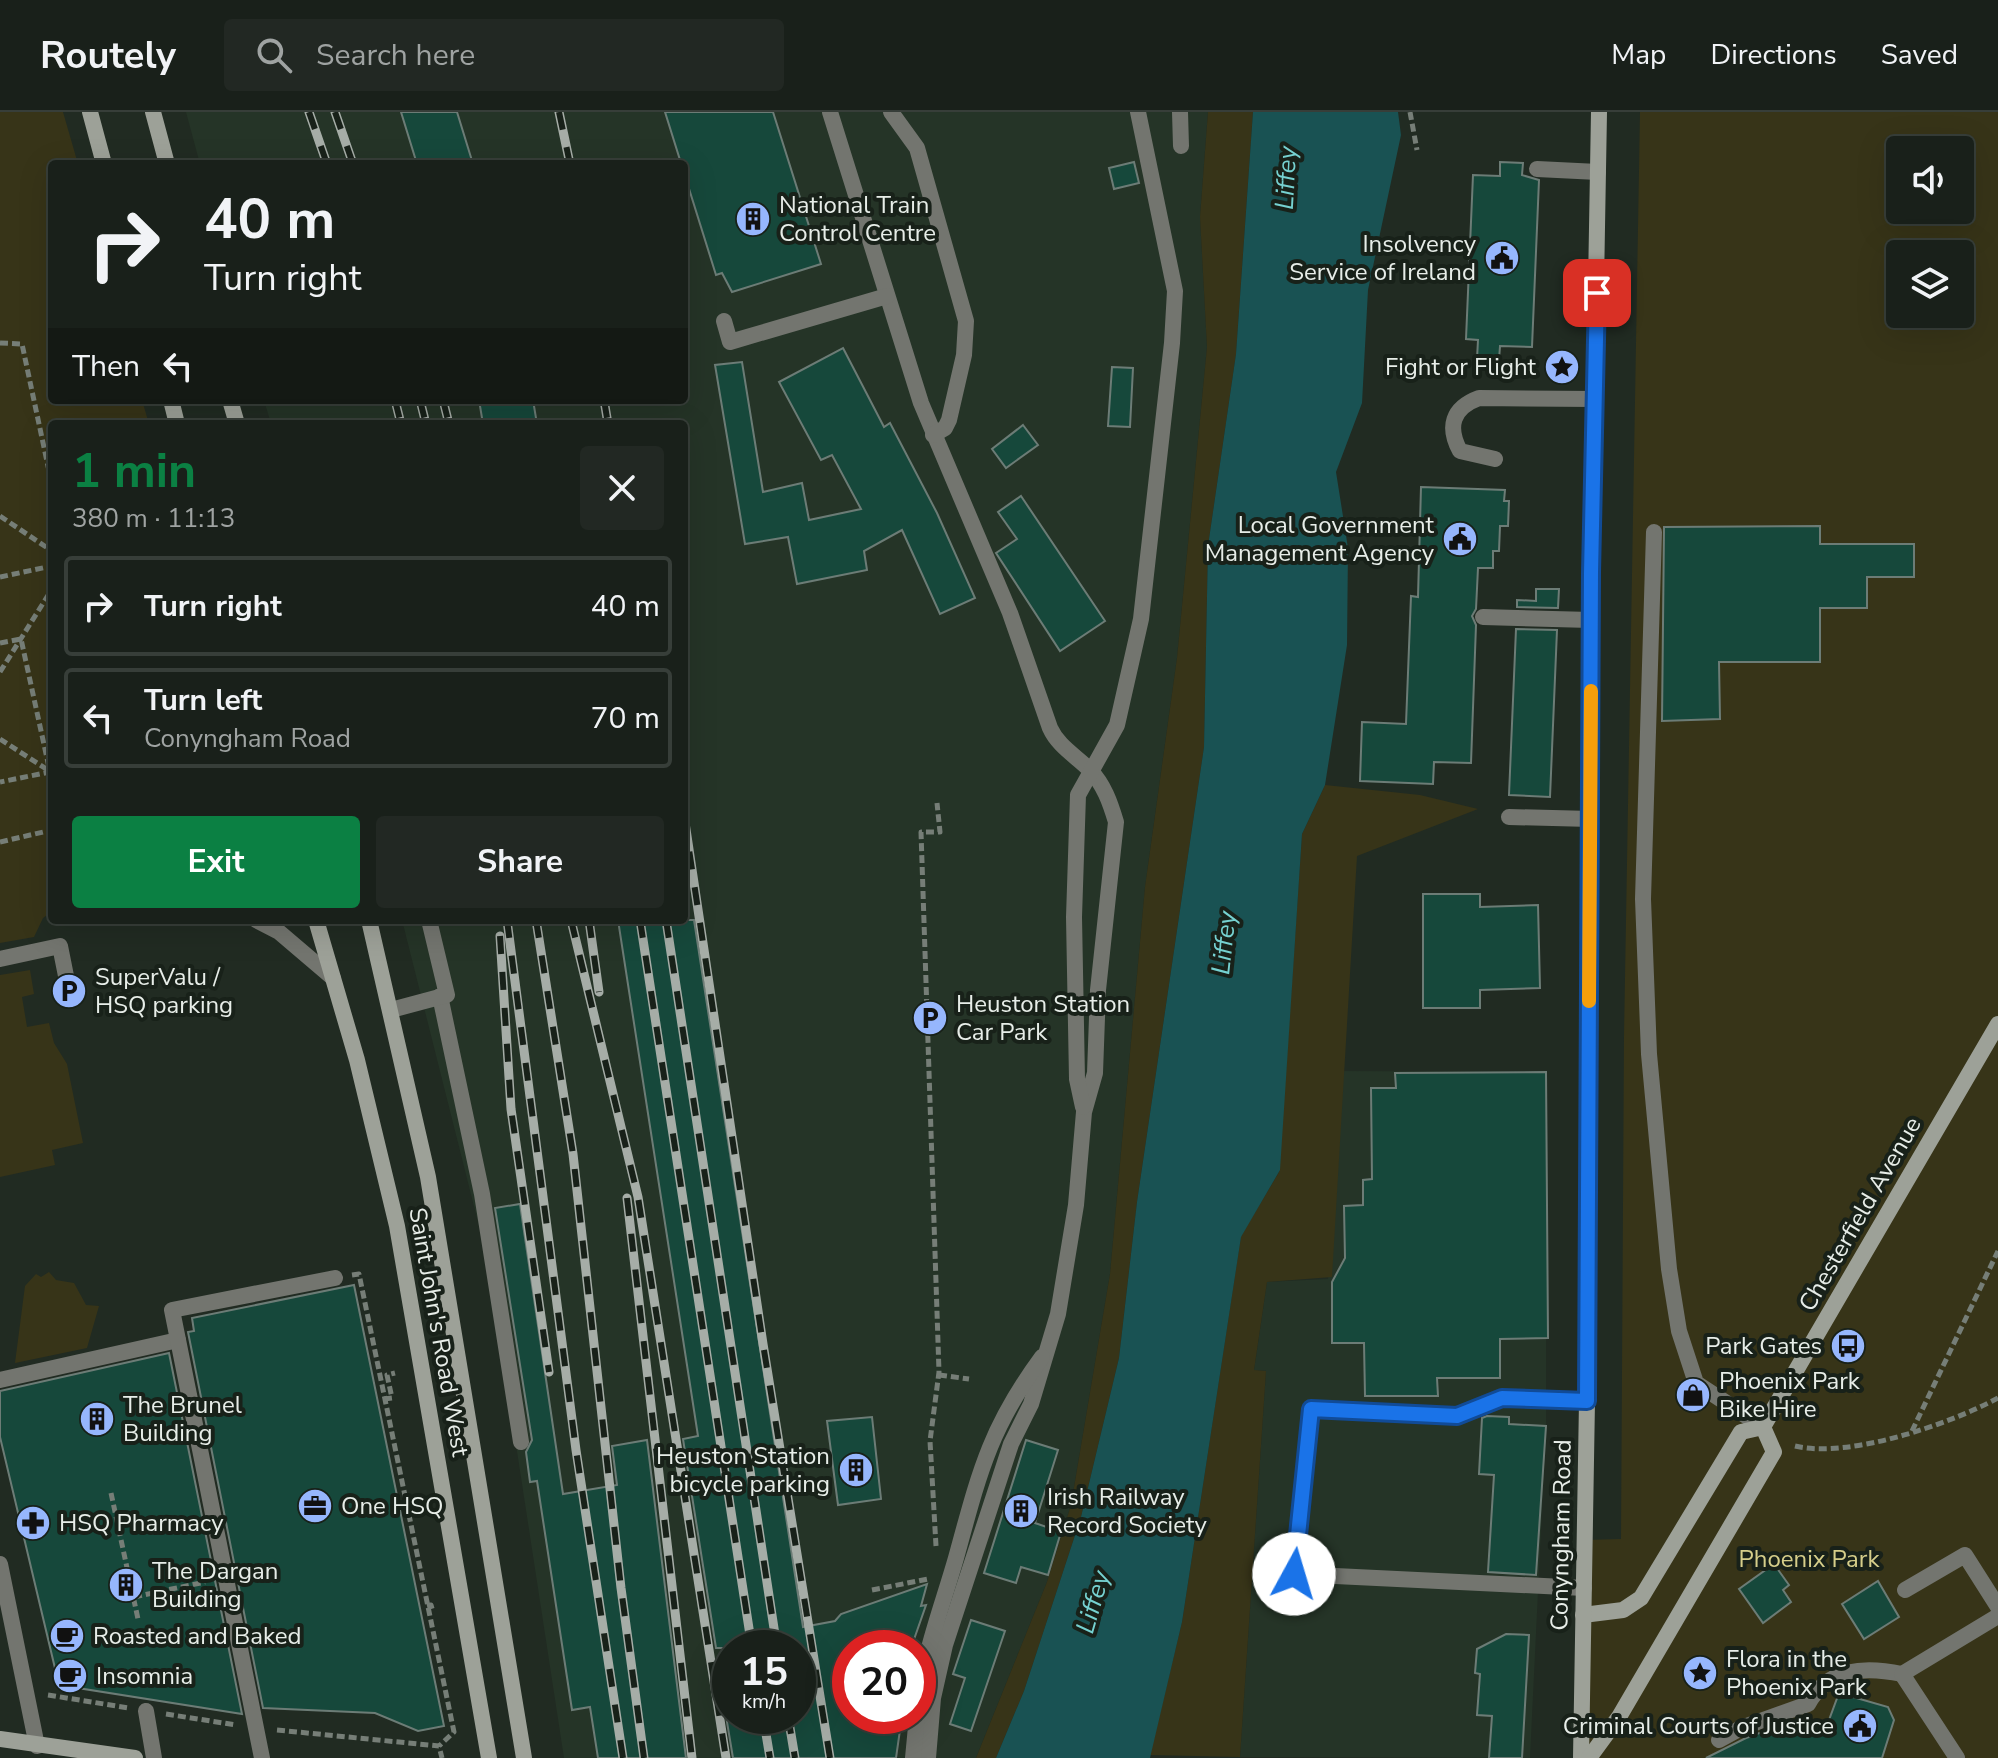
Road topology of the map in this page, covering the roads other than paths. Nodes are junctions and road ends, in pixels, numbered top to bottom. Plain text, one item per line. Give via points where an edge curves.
1 (90, 112) edge
2 (153, 112) edge
3 (830, 112) edge
4 (891, 112) edge
5 (1138, 112) edge
6 (1180, 112) edge
7 (1599, 112) edge
8 (1181, 146) dead end
9 (103, 160) edge
10 (166, 160) edge
11 (1537, 169) dead end
12 (1598, 172) junction
13 (887, 296) junction
14 (724, 321) dead end
15 (1596, 399) junction
16 (933, 435) junction
17 (1495, 459) dead end
18 (1654, 532) dead end
19 (1483, 617) dead end
20 (1591, 620) junction
21 (1092, 772) junction
22 (1509, 817) dead end
23 (1591, 819) junction
24 (264, 924) edge
25 (317, 924) edge
26 (370, 924) edge
27 (430, 924) edge
28 (0, 959) edge
29 (333, 978) junction
30 (69, 991) dead end
31 (440, 996) junction
32 (391, 1010) junction
33 (1998, 1024) edge
34 (1084, 1112) junction
35 (343, 1277) road end
36 (178, 1340) junction
37 (1050, 1346) junction
38 (0, 1380) edge
39 (1587, 1401) junction
40 (1763, 1427) junction
41 (521, 1442) dead end
42 (0, 1564) edge
43 (1584, 1588) junction
44 (1905, 1590) dead end
45 (1998, 1607) edge
46 (1583, 1615) junction
47 (1998, 1616) edge
48 (933, 1630) edge
49 (1902, 1674) junction
50 (146, 1711) road end
51 (915, 1734) edge
52 (0, 1739) edge
53 (1719, 1740) dead end
54 (37, 1746) junction
55 (124, 1757) edge
56 (154, 1758) edge
57 (262, 1758) edge
58 (489, 1758) edge
59 (524, 1758) edge
60 (913, 1758) edge
61 (928, 1758) edge
62 (1581, 1758) edge
63 (1589, 1758) edge
64 (1957, 1758) edge

1 - 9 main road
2 - 10 main road
3 - 13 street
4 - 16 street via 917,148 966,321 949,420
5 - 21 street via 1175,291 1172,343 1141,619 1117,725
6 - 8 street
7 - 12 main road, Conyngham Road
11 - 12 street
12 - 15 main road, Conyngham Road
13 - 14 street via 730,342
13 - 16 street
15 - 17 street via 1468,402 1452,422 1453,437 1460,451
15 - 20 main road, Conyngham Road
16 - 21 street via 1010,613 1052,734
18 - 40 street via 1643,899 1649,1054 1669,1269 1679,1331 1696,1383
19 - 20 street
20 - 23 main road, Conyngham Road
21 - 34 street via 1078,795 1075,819 1077,1079
21 - 34 street via 1109,796 1116,822 1095,1073
22 - 23 street
23 - 39 main road, Conyngham Road
24 - 29 street
25 - 29 main road, Saint John's Road West
26 - 32 main road, Saint John's Road West
27 - 31 street via 447,995
28 - 30 street via 60,946
29 - 58 main road, Saint John's Road West via 397,1226
31 - 32 street
31 - 41 street via 482,1194
32 - 59 main road, Saint John's Road West via 428,1177
33 - 40 main road, Chesterfield Avenue
34 - 37 street via 1076,1205
35 - 36 street via 172,1310
36 - 38 street
36 - 57 street
37 - 48 street via 994,1431
37 - 61 street via 1011,1444 945,1645
39 - 43 main road, Conyngham Road
39 - 43 street via 1502,1398 1457,1416 1311,1409 1294,1574
40 - 46 main road, Chesterfield Avenue via 1741,1432 1641,1598 1623,1610
40 - 63 main road via 1774,1452 1619,1717
42 - 54 street
43 - 46 main road, Conyngham Road
44 - 45 street via 1965,1555
46 - 62 main road, Conyngham Road
47 - 49 street
49 - 53 street via 1876,1668 1837,1674 1818,1686 1808,1704
49 - 64 street
50 - 56 street
51 - 60 street
52 - 54 main road
54 - 55 main road

